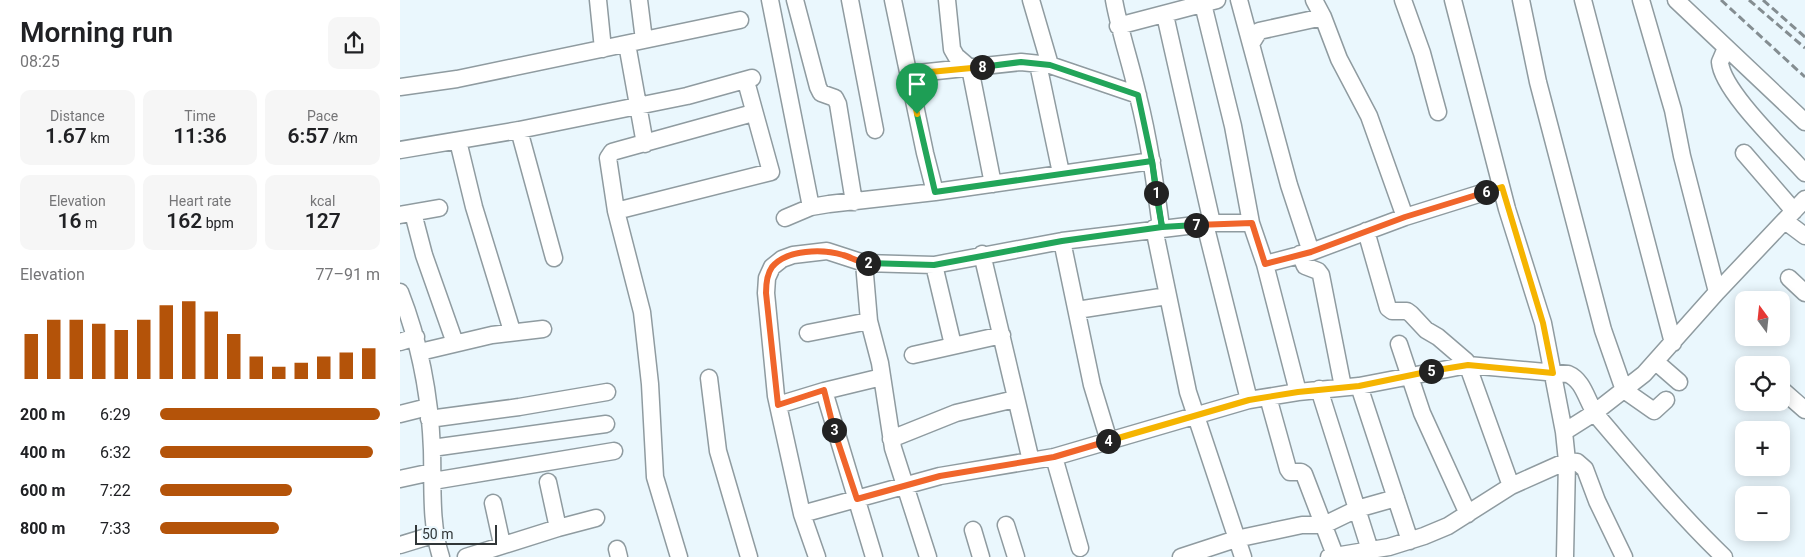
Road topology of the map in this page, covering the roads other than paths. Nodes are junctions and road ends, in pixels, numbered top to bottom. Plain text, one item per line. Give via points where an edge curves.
1 (598, 0) edge
2 (639, 0) edge
3 (770, 0) edge
4 (795, 0) edge
5 (850, 0) edge
6 (893, 0) edge
7 (947, 0) edge
8 (1031, 0) edge
9 (1114, 0) edge
10 (1239, 0) edge
11 (1314, 0) edge
12 (1402, 0) edge
13 (1453, 0) edge
14 (1521, 0) edge
15 (1583, 0) edge
16 (1641, 0) edge
17 (1676, 0) edge
18 (1210, 2) edge
19 (1165, 15) junction
20 (1323, 17) junction
21 (740, 20) dead end
22 (1118, 26) junction
23 (644, 40) junction
24 (627, 44) junction
25 (1251, 44) junction
26 (1726, 48) junction
27 (603, 49) junction
28 (1044, 65) junction
29 (970, 68) junction
30 (909, 74) junction
31 (400, 87) edge
32 (1138, 95) junction
33 (638, 106) junction
34 (754, 112) junction
35 (1438, 112) dead end
36 (1805, 122) edge
37 (519, 130) junction
38 (875, 130) dead end
39 (458, 141) junction
40 (645, 144) junction
41 (400, 150) edge
42 (1744, 153) dead end
43 (1152, 161) junction
44 (1061, 173) junction
45 (1805, 173) edge
46 (993, 184) junction
47 (1502, 187) junction
48 (935, 192) junction
49 (854, 202) junction
50 (811, 207) junction
51 (439, 208) dead end
52 (1795, 210) edge
53 (616, 211) junction
54 (407, 214) edge
55 (1405, 217) junction
56 (785, 218) dead end
57 (1209, 223) junction
58 (1252, 223) junction
59 (1158, 228) junction
60 (1366, 232) junction
61 (1805, 236) edge
62 (1062, 241) junction
63 (1306, 253) junction
64 (982, 254) junction
65 (554, 258) dead end
66 (864, 263) junction
67 (1265, 264) junction
68 (934, 265) junction
69 (1789, 278) dead end
70 (400, 292) edge
71 (1717, 292) junction
72 (1805, 293) edge
73 (1167, 296) junction
74 (1078, 310) junction
75 (869, 320) junction
76 (543, 329) dead end
77 (512, 331) junction
78 (808, 333) dead end
79 (1002, 335) junction
80 (400, 342) edge
81 (455, 342) junction
82 (1673, 343) junction
83 (418, 344) junction
84 (1399, 344) dead end
85 (953, 345) junction
86 (913, 355) dead end
87 (1656, 362) junction
88 (1468, 365) junction
89 (1553, 373) junction
90 (1410, 375) junction
91 (882, 377) junction
92 (709, 378) dead end
93 (1679, 382) dead end
94 (1351, 387) junction
95 (1319, 389) junction
96 (824, 390) junction
97 (1624, 390) junction
98 (607, 392) dead end
99 (1298, 392) junction
100 (1268, 397) junction
101 (1790, 397) edge
102 (1015, 399) junction
103 (1249, 400) junction
104 (1666, 400) dead end
105 (778, 405) junction
106 (1805, 410) edge
107 (428, 413) junction
108 (1594, 413) junction
109 (400, 414) edge
110 (1194, 415) junction
111 (606, 424) dead end
112 (1564, 432) junction
113 (891, 439) junction
114 (1109, 441) junction
115 (432, 448) junction
116 (614, 451) dead end
117 (1054, 457) junction
118 (1031, 461) junction
119 (1566, 461) junction
120 (432, 476) junction
121 (400, 479) edge
122 (548, 482) dead end
123 (905, 486) junction
124 (1511, 486) junction
125 (1396, 498) junction
126 (857, 499) junction
127 (493, 503) dead end
128 (1357, 509) junction
129 (802, 514) junction
130 (1468, 514) junction
131 (596, 518) dead end
132 (1006, 525) dead end
133 (1324, 525) junction
134 (558, 528) junction
135 (973, 530) dead end
136 (436, 534) junction
137 (1236, 539) junction
138 (1410, 541) junction
139 (502, 544) junction
140 (400, 545) edge
141 (1080, 548) dead end
142 (1370, 550) junction
143 (1353, 555) edge
144 (1332, 556) edge
145 (1562, 556) edge
146 (441, 557) edge
147 (466, 557) edge
148 (679, 557) edge
149 (749, 557) edge
150 (817, 557) edge
151 (874, 557) edge
152 (928, 557) edge
153 (981, 557) edge
154 (1016, 557) edge
155 (1181, 557) edge
156 (1242, 557) edge
157 (1624, 557) edge
158 (1724, 557) edge

1 - 27 street
2 - 23 street
3 - 50 street
4 - 49 street via 818,87 821,93 835,98 838,104
5 - 38 street
6 - 30 street
7 - 29 street via 952,49
8 - 28 street
9 - 22 street
10 - 25 street
11 - 20 street
12 - 35 street via 1422,53
13 - 47 street
14 - 97 street via 1538,82 1603,330
15 - 82 street
16 - 71 street via 1673,110
17 - 26 street
18 - 19 street
18 - 58 street
19 - 22 street
19 - 57 street
20 - 25 street via 1259,31
20 - 55 street via 1339,59 1369,116
21 - 23 street
22 - 32 street
23 - 24 street
24 - 27 street
24 - 33 street
25 - 63 street
26 - 36 street
26 - 45 street via 1720,62 1727,83
27 - 31 street via 457,79
28 - 29 street via 1021,62
28 - 32 street
28 - 44 street
29 - 30 street
29 - 46 street
30 - 48 street
32 - 43 street
33 - 34 street via 747,79
33 - 37 street
33 - 40 street
34 - 40 street
34 - 53 street via 770,172
37 - 39 street
37 - 65 street
39 - 41 street
39 - 77 street via 474,207
40 - 53 street via 612,152 608,158
42 - 52 street
43 - 44 street
43 - 59 street
44 - 46 street
46 - 48 street
47 - 55 street
47 - 89 street via 1543,323
48 - 49 street
49 - 50 street
50 - 56 street
51 - 54 street
52 - 61 street
52 - 71 street
53 - 148 street via 642,312 655,477
54 - 81 street
55 - 60 street
57 - 58 street
57 - 59 street
57 - 103 street
58 - 67 street
59 - 62 street
59 - 73 street
60 - 63 street
60 - 88 street via 1388,308 1411,314
62 - 64 street
62 - 74 street
63 - 67 street
63 - 94 street via 1305,266 1321,275
64 - 68 street
64 - 79 street
66 - 68 street
66 - 75 street
66 - 105 street via 827,251 794,255 772,267 766,293
67 - 99 street
68 - 85 street
69 - 72 street
70 - 83 street
71 - 82 street
73 - 74 street
73 - 110 street
74 - 114 street via 1092,386
75 - 78 street
75 - 91 street
76 - 77 street
77 - 81 street
79 - 85 street
79 - 102 street
80 - 83 street
81 - 83 street
82 - 87 street
83 - 107 street
84 - 90 street
85 - 86 street
87 - 93 street
87 - 97 street
88 - 89 street
88 - 90 street
88 - 124 street
89 - 108 street via 1575,377
89 - 112 street
90 - 94 street
90 - 130 street via 1426,420
91 - 96 street
91 - 113 street
92 - 149 street via 718,451
94 - 95 street
94 - 125 street
95 - 99 street
95 - 128 street
96 - 105 street
96 - 126 street
97 - 104 street via 1654,411
97 - 108 street
98 - 107 street via 519,407
99 - 100 street
100 - 103 street
100 - 133 street via 1288,469 1304,474
101 - 106 street
102 - 113 street via 956,413
102 - 118 street
103 - 110 street
105 - 129 street
107 - 109 street
107 - 115 street
108 - 112 street
108 - 158 street
110 - 114 street
110 - 137 street
111 - 115 street
112 - 119 street
113 - 123 street
114 - 117 street
115 - 120 street
116 - 120 street
117 - 118 street
117 - 141 street
118 - 123 street via 940,476
119 - 124 street
119 - 145 street
119 - 157 street via 1577,462 1586,469 1597,501
120 - 121 street
120 - 136 street
122 - 134 street
123 - 126 street
123 - 152 street
124 - 130 street
125 - 128 street
125 - 138 street
126 - 129 street
126 - 151 street
127 - 139 street
128 - 133 street
128 - 142 street
129 - 150 street
130 - 138 street
131 - 134 street
132 - 154 street
133 - 137 street via 1302,525
133 - 144 street
134 - 139 street
135 - 153 street
136 - 140 street
136 - 146 street
137 - 155 street
137 - 156 street
138 - 142 street
139 - 147 street
142 - 143 street
143 - 144 street

